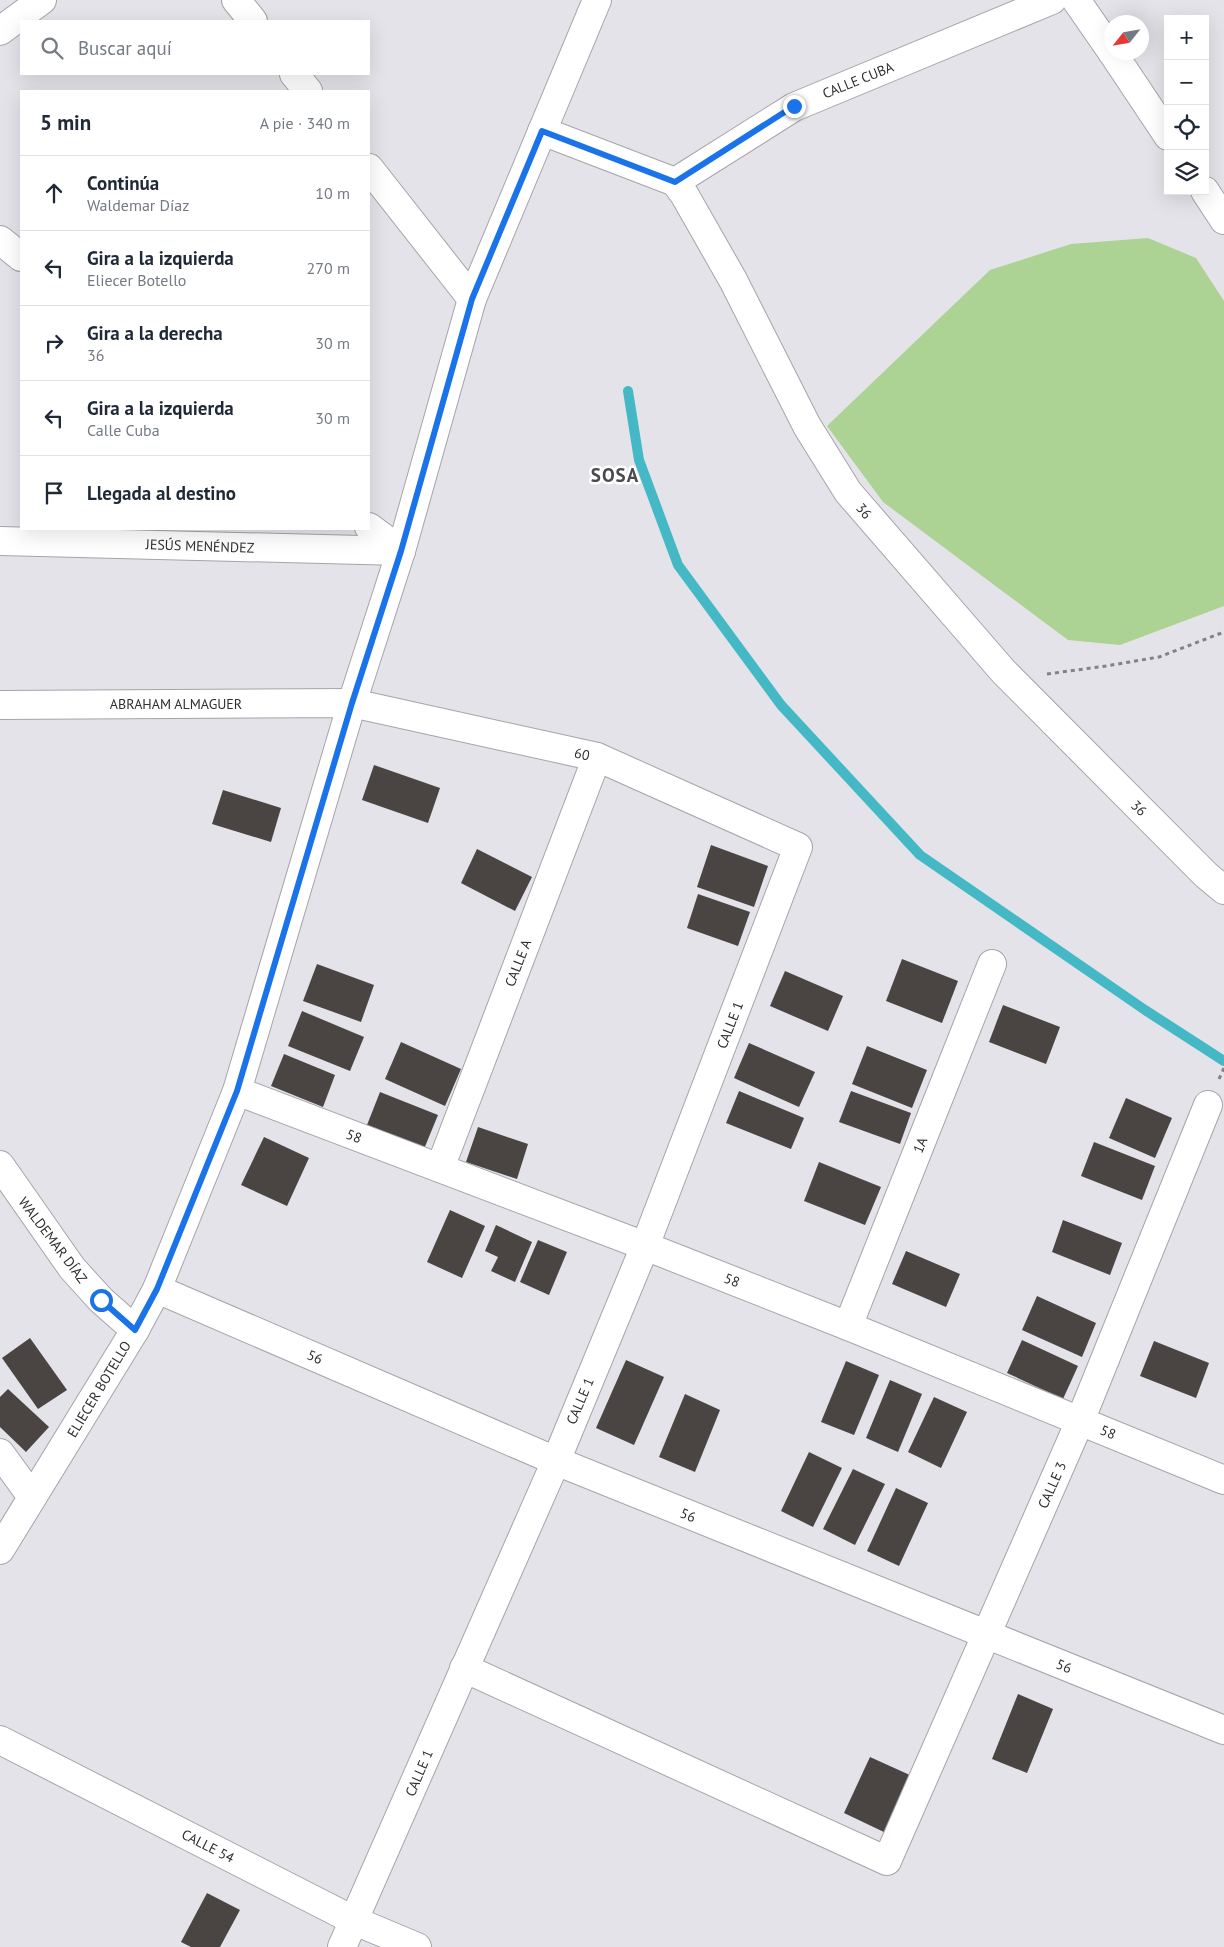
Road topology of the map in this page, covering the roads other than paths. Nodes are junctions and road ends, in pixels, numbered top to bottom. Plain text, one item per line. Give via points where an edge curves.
1 (42, 0) edge
2 (236, 0) edge
3 (597, 0) edge
4 (1072, 0) edge
5 (252, 20) edge
6 (0, 31) edge
7 (1104, 42) edge
8 (1117, 60) edge
9 (295, 75) edge
10 (307, 90) edge
11 (1164, 130) edge
12 (542, 131) junction
13 (370, 169) edge
14 (675, 182) junction
15 (1208, 195) edge
16 (1224, 220) edge
17 (472, 299) junction
18 (370, 528) edge
19 (0, 541) edge
20 (401, 551) junction
21 (352, 703) junction
22 (0, 705) edge
23 (597, 757) junction
24 (798, 847) joint
25 (1224, 890) edge
26 (992, 964) dead end
27 (237, 1091) junction
28 (1208, 1105) dead end
29 (0, 1166) edge
30 (440, 1168) junction
31 (645, 1246) junction
32 (157, 1289) junction
33 (848, 1326) junction
34 (135, 1330) junction
35 (1080, 1421) junction
36 (0, 1453) edge
37 (556, 1461) junction
38 (1224, 1480) edge
39 (32, 1497) junction
40 (0, 1550) edge
41 (985, 1634) junction
42 (464, 1668) junction
43 (1224, 1730) edge
44 (0, 1740) edge
45 (354, 1921) junction
46 (342, 1947) edge
47 (417, 1947) edge

1 - 6 street
2 - 5 street
3 - 12 street, ELIECER BOTELLO
4 - 7 street
4 - 14 street, CALLE CUBA via 794,106
8 - 11 street
9 - 10 street
12 - 14 street
12 - 17 street, ELIECER BOTELLO
13 - 17 street
14 - 25 street, 36 via 733,280 807,426 848,492 1009,678
15 - 16 street
17 - 20 street, ELIECER BOTELLO
18 - 20 street
19 - 20 street, JESÚS MENÉNDEZ
20 - 21 street, ELIECER BOTELLO
21 - 22 street, ABRAHAM ALMAGUER
21 - 23 street, 60
21 - 27 street, ELIECER BOTELLO
23 - 24 street, 60
23 - 30 street, CALLE A
24 - 31 street, CALLE 1
26 - 33 street, 1A
27 - 30 street, 58
27 - 32 street, ELIECER BOTELLO
28 - 35 street, CALLE 3
29 - 34 street, WALDEMAR DÍAZ via 72,1268
30 - 31 street, 58
31 - 33 street, 58
31 - 37 street, CALLE 1
32 - 34 street, ELIECER BOTELLO
32 - 37 street, 56
33 - 35 street, 58
34 - 39 street, ELIECER BOTELLO
35 - 38 street, 58
35 - 41 street, CALLE 3
36 - 39 street
37 - 41 street, 56
37 - 42 street, CALLE 1
39 - 40 street, ELIECER BOTELLO
41 - 42 street, CALLE 3 via 887,1861
41 - 43 street, 56
42 - 45 street, CALLE 1
44 - 45 street, CALLE 54
45 - 46 street, CALLE 1
45 - 47 street, CALLE 54

